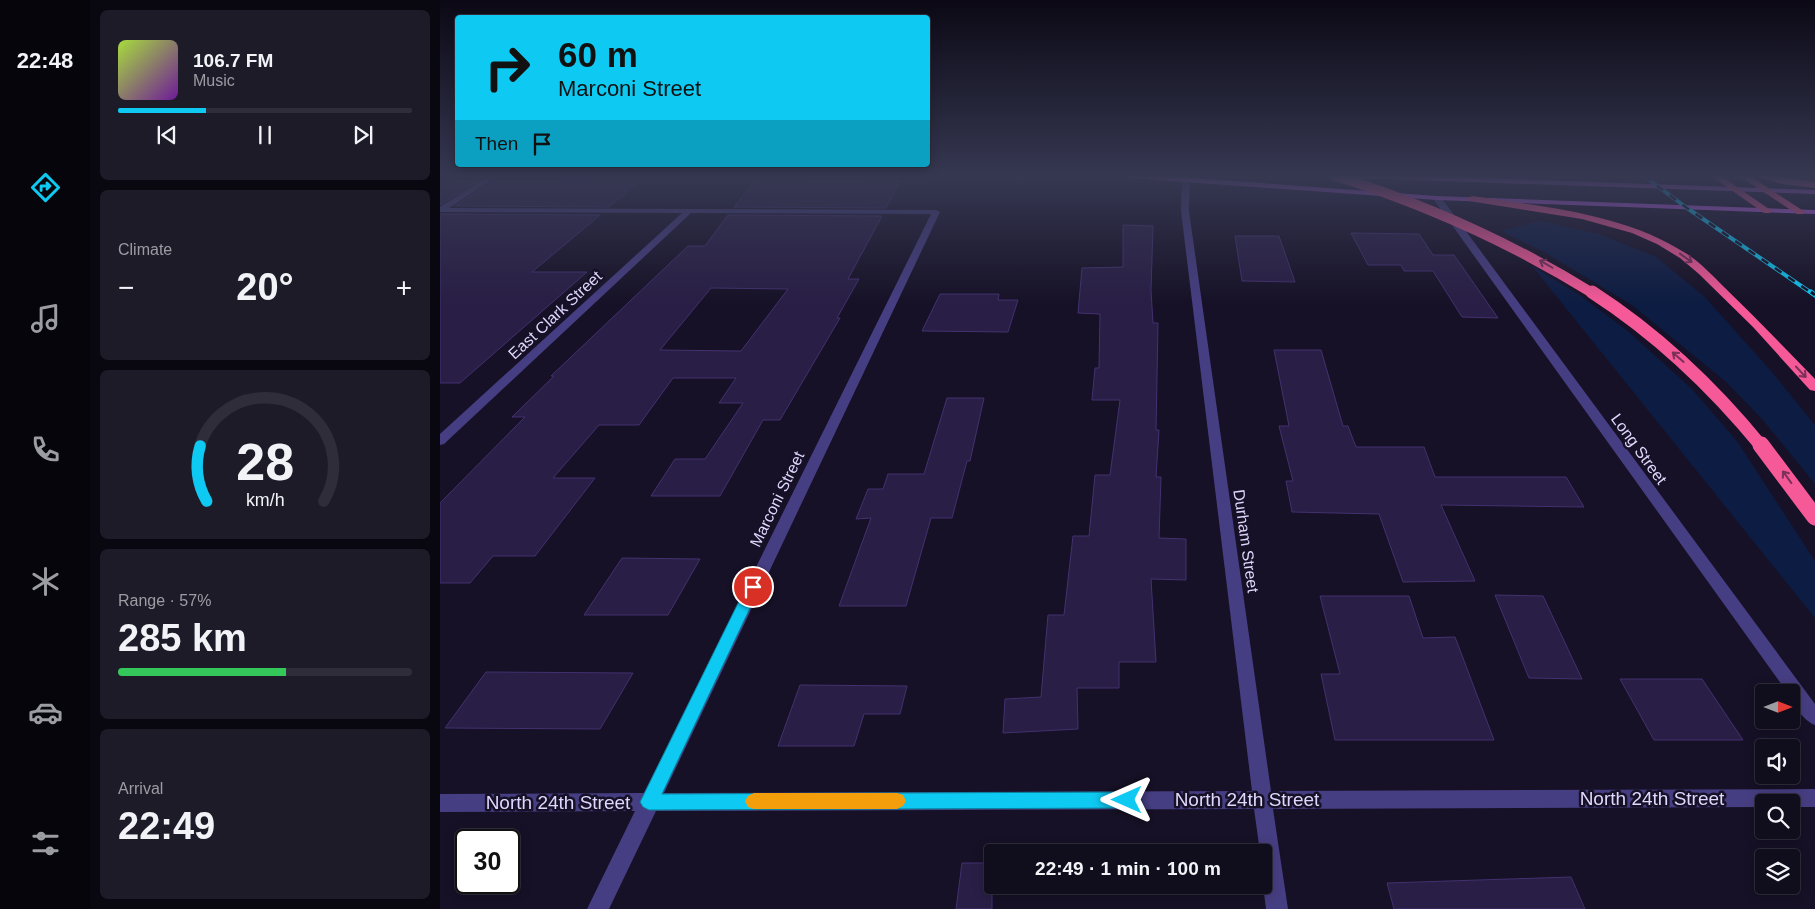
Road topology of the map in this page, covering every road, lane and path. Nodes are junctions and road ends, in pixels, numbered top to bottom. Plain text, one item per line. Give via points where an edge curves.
1 (681, 218) edge
2 (933, 218) edge
3 (1186, 218) edge
4 (1452, 218) edge
5 (1453, 218) edge
6 (1588, 218) edge
7 (1815, 387) edge
8 (440, 441) edge
9 (1815, 518) edge
10 (1815, 718) edge
11 (1815, 798) edge
12 (1263, 800) junction
13 (649, 802) junction
14 (440, 803) edge
15 (598, 909) edge
16 (1277, 909) edge

1 - 8 street, East Clark Street
2 - 13 street, Marconi Street
3 - 12 street, Durham Street
4 - 10 street, Long Street
9 -> 5 highway, bridge via 1757,439 1682,360 1606,302 1551,267
6 -> 7 highway via 1636,232 1672,249 1695,265 1750,317
11 - 12 street, North 24th Street
12 - 13 street, North 24th Street
12 - 16 street, Durham Street
13 - 14 street, North 24th Street
13 - 15 street, Marconi Street

